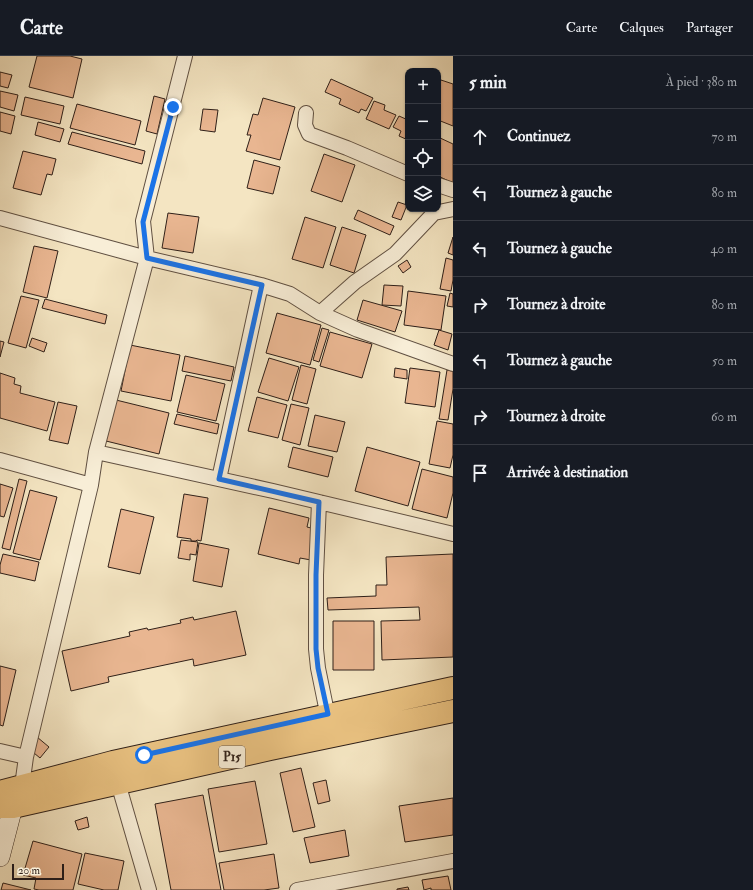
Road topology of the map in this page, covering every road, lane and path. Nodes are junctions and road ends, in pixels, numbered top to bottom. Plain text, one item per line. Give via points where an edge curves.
1 (186, 56) edge
2 (306, 114) dead end
3 (405, 173) edge
4 (441, 185) edge
5 (453, 190) edge
6 (453, 210) edge
7 (0, 218) edge
8 (147, 258) junction
9 (262, 285) junction
10 (320, 313) junction
11 (453, 364) edge
12 (96, 452) junction
13 (0, 460) edge
14 (219, 479) junction
15 (91, 485) junction
16 (319, 502) junction
17 (453, 534) edge
18 (453, 688) edge
19 (453, 711) edge
20 (328, 714) junction
21 (332, 736) junction
22 (0, 751) edge
23 (26, 757) junction
24 (118, 783) junction
25 (22, 786) junction
26 (4, 802) edge
27 (0, 857) edge
28 (453, 861) edge
29 (149, 890) edge
30 (297, 890) edge

1 - 8 street via 143,222
2 - 3 street via 305,125 309,134
4 - 5 street
6 - 10 street via 434,213 395,254 355,282
7 - 8 street
8 - 9 street
8 - 12 street
9 - 10 street via 290,294
9 - 14 street
10 - 11 street via 358,330
12 - 14 street
12 - 15 street
13 - 15 street
14 - 16 street
15 - 23 street
16 - 17 street
16 - 20 street via 316,649
18 - 20 main road, P15
19 - 21 main road, P15
20 - 21 street
20 - 25 main road, P15 via 113,762
21 - 24 main road, P15
22 - 23 street
23 - 25 street
24 - 26 main road, P15
24 - 29 street
25 - 26 main road, P15
26 - 27 street
28 - 30 street

